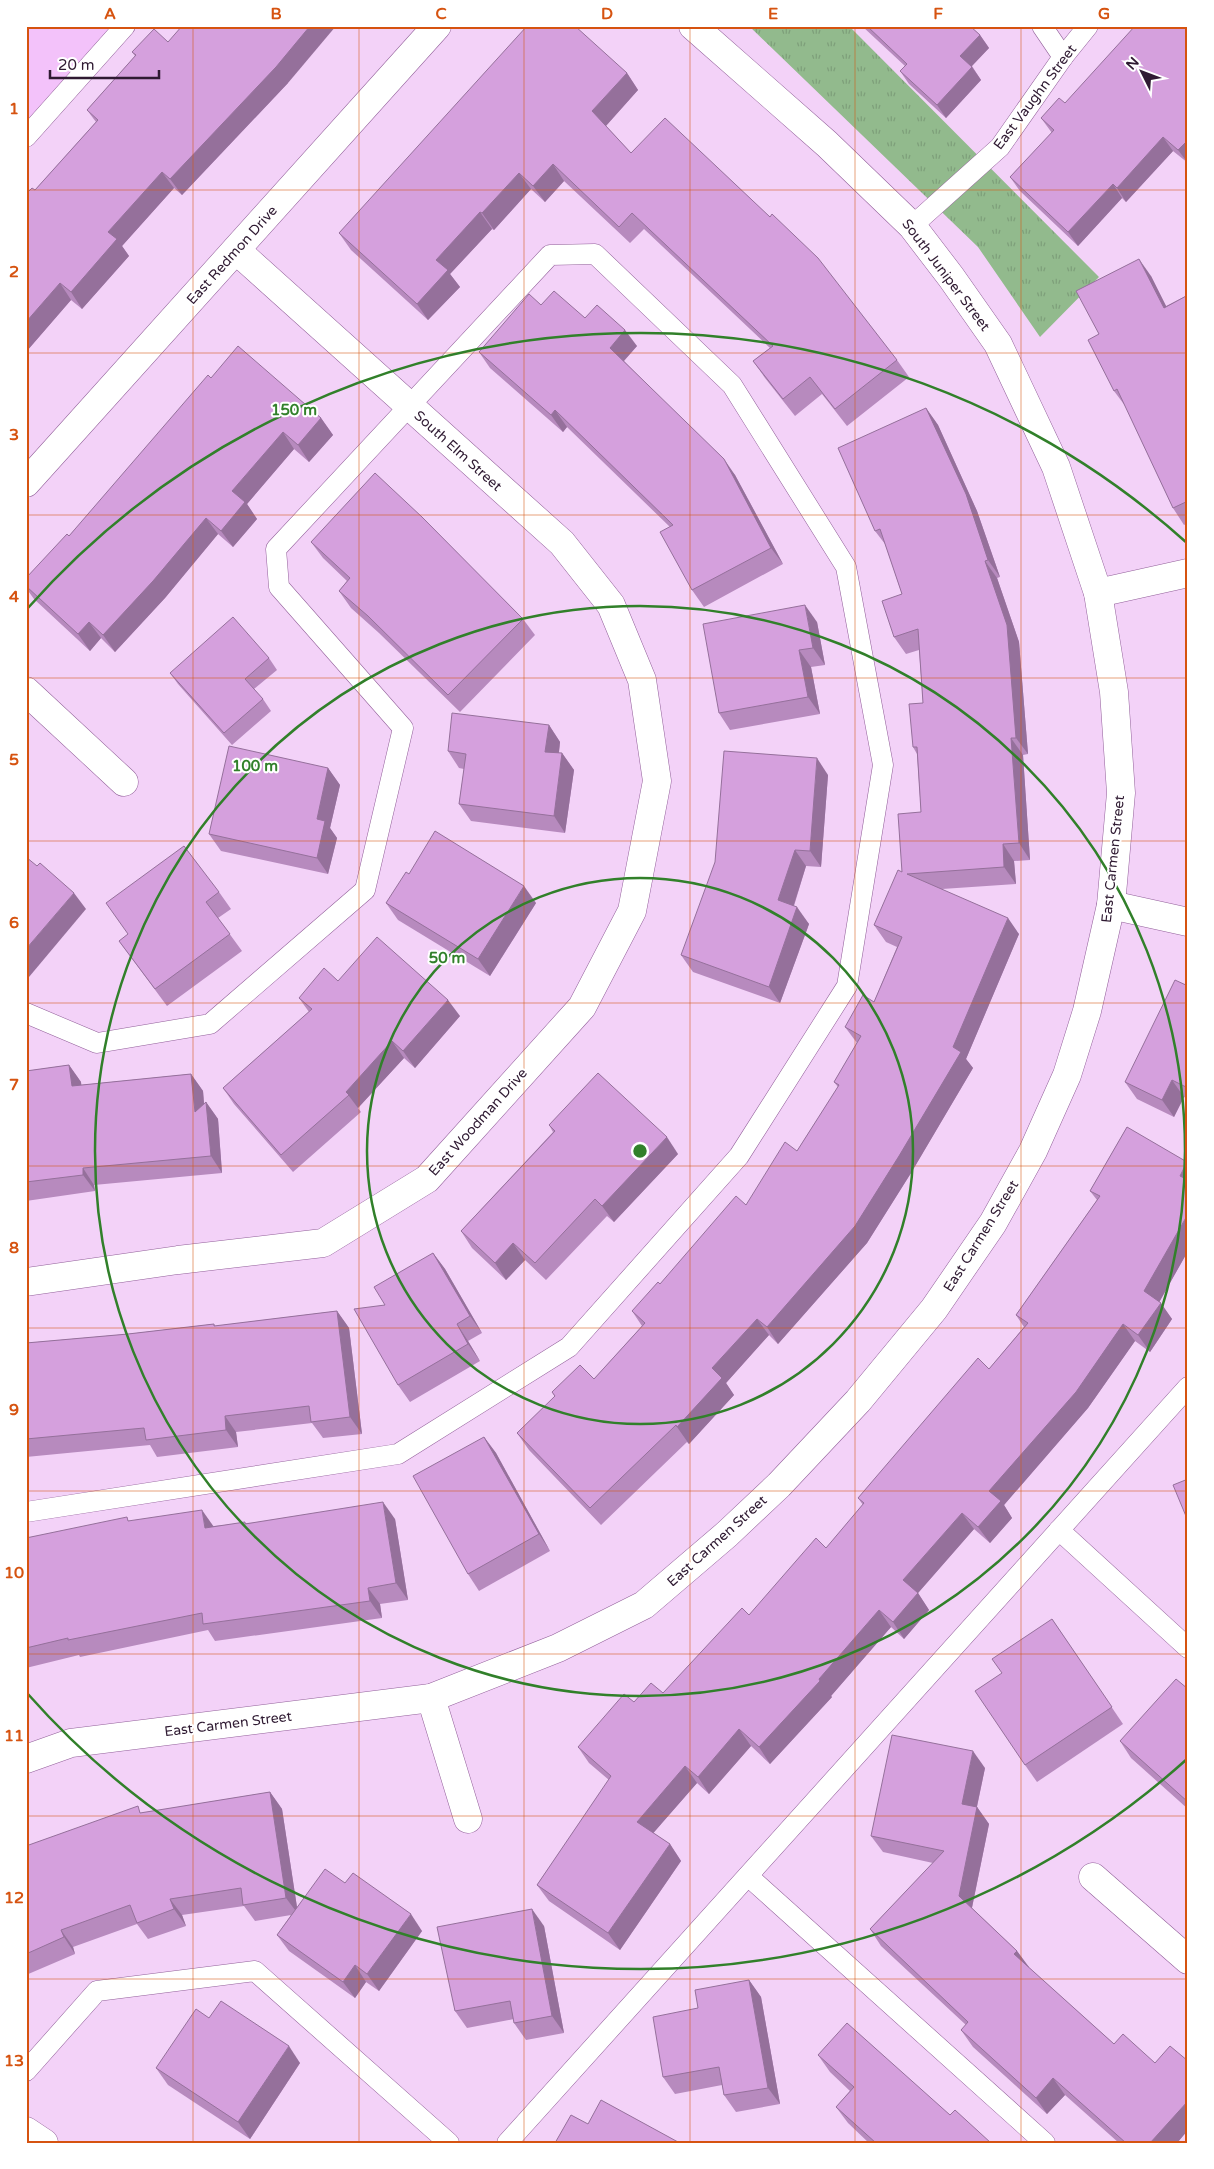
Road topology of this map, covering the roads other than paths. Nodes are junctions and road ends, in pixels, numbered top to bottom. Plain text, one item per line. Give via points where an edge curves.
1 (125, 26) edge
2 (437, 26) edge
3 (693, 26) edge
4 (1042, 26) edge
5 (1088, 26) edge
6 (1063, 57) junction
7 (26, 137) edge
8 (912, 226) junction
9 (236, 250) junction
10 (409, 406) junction
11 (26, 483) edge
12 (1188, 573) edge
13 (1098, 593) junction
14 (642, 680) joint
15 (26, 692) edge
16 (124, 782) dead end
17 (1111, 905) junction
18 (1188, 922) edge
19 (26, 1013) edge
20 (26, 1282) edge
21 (1188, 1387) edge
22 (26, 1512) edge
23 (1059, 1530) junction
24 (1188, 1648) edge
25 (431, 1698) junction
26 (26, 1759) edge
27 (468, 1819) dead end
28 (748, 1876) junction
29 (1093, 1878) dead end
30 (1188, 1960) edge
31 (26, 2071) edge
32 (26, 2130) edge
33 (44, 2143) edge
34 (449, 2143) edge
35 (507, 2143) edge
36 (1045, 2143) edge

1 - 7 lane
2 - 9 street, East Redmon Drive
3 - 8 street, South Juniper Street via 827,144
4 - 6 lane
5 - 6 lane, East Vaughn Street
6 - 8 lane, East Vaughn Street via 1000,147
8 - 13 street, South Juniper Street via 998,344 1056,467
9 - 10 street, South Elm Street
9 - 11 street, East Redmon Drive
10 - 14 street, South Elm Street via 562,543 611,605
10 - 19 lane via 276,549 279,587 403,728 365,890 210,1024 96,1042
10 - 22 lane via 550,255 595,254 732,385 846,567 883,765 848,986 739,1156 569,1347 398,1454
12 - 13 street
13 - 17 street, East Carmen Street via 1114,692 1121,793
14 - 20 street, East Woodman Drive via 657,781 632,911 582,1007 427,1178 322,1243
15 - 16 street
17 - 18 street
17 - 25 street, East Carmen Street via 1087,1010 1067,1075 1033,1151 993,1223 934,1309 858,1400 779,1485 644,1606 558,1648
21 - 23 lane
23 - 24 lane
23 - 28 lane
25 - 26 street, East Carmen Street via 71,1743
25 - 27 street
28 - 35 lane
28 - 36 lane
29 - 30 street
31 - 34 lane via 97,1991 255,1971
32 - 33 street

